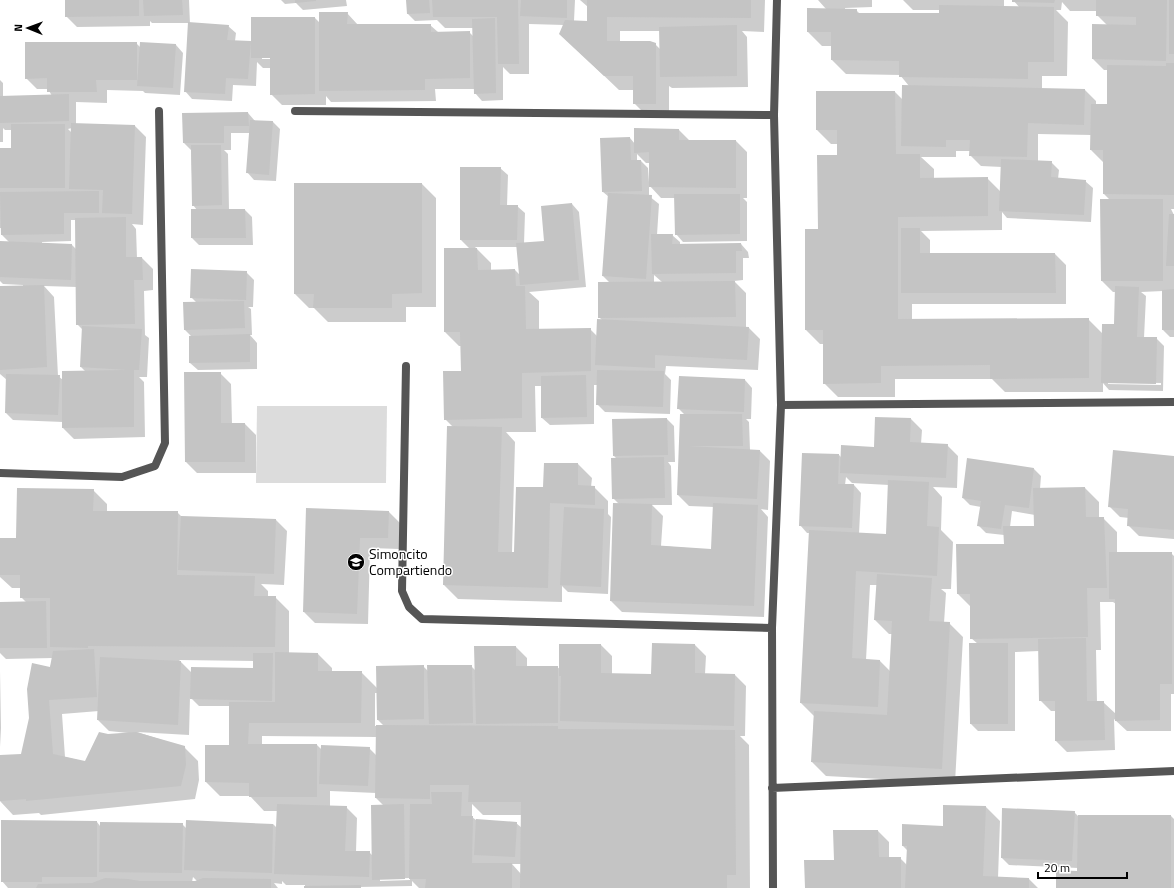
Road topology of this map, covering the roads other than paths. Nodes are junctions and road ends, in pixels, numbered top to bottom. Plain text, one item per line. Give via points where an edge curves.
1 (777, 0) edge
2 (159, 111) dead end
3 (295, 111) dead end
4 (774, 115) junction
5 (406, 366) dead end
6 (1174, 402) edge
7 (781, 406) junction
8 (0, 473) edge
9 (772, 628) junction
10 (1174, 771) edge
11 (772, 788) junction
12 (773, 888) edge

1 - 4 street
2 - 8 street via 165,442 155,466 122,477
3 - 4 street
4 - 7 street
5 - 9 street via 402,591 409,607 422,619
6 - 7 street
7 - 9 street
9 - 11 street
10 - 11 street
11 - 12 street

